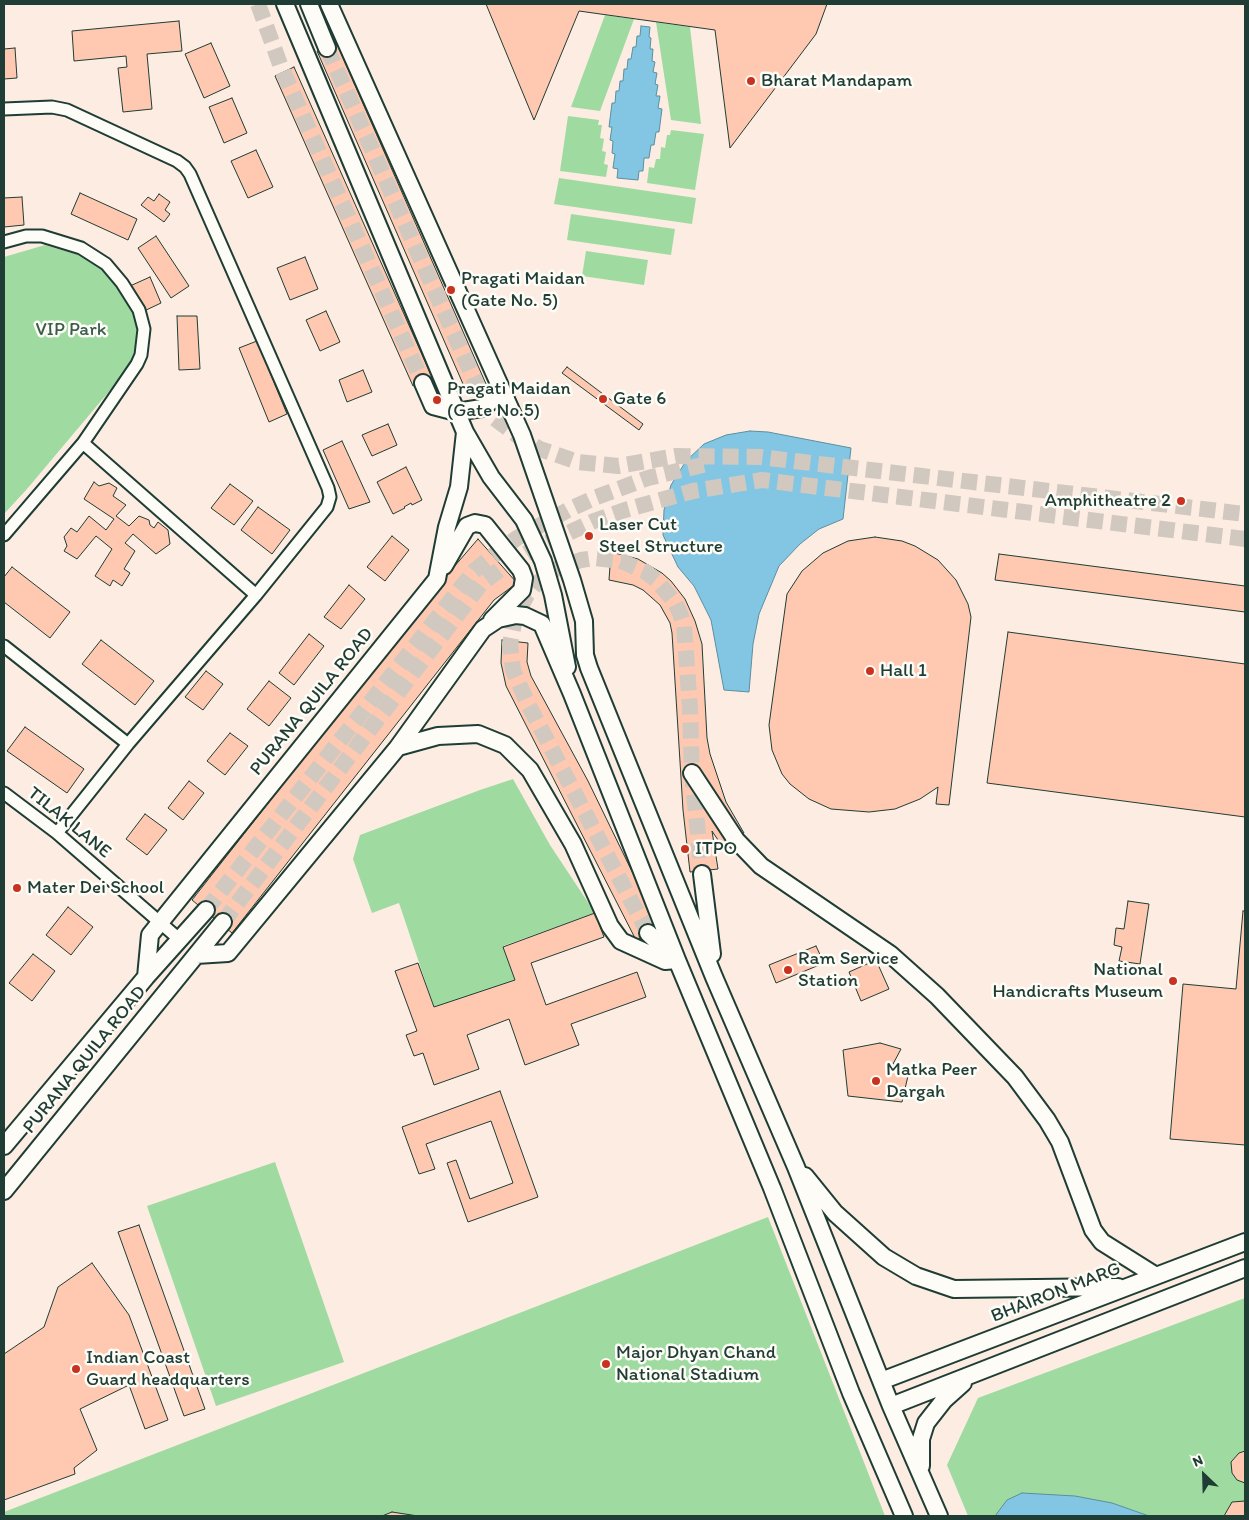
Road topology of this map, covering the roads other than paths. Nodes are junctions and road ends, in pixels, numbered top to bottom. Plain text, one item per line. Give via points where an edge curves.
1 (285, 4) edge
2 (309, 4) edge
3 (329, 4) edge
4 (326, 48) tunnel mouth
5 (4, 109) edge
6 (4, 242) edge
7 (422, 383) tunnel mouth
8 (504, 392) junction
9 (456, 412) junction
10 (465, 432) junction
11 (83, 443) junction
12 (4, 535) edge
13 (437, 579) junction
14 (256, 595) junction
15 (483, 629) junction
16 (4, 646) edge
17 (572, 694) junction
18 (128, 744) junction
19 (398, 747) junction
20 (692, 773) dead end
21 (4, 793) edge
22 (57, 833) junction
23 (702, 874) tunnel mouth
24 (206, 910) tunnel mouth
25 (160, 922) junction
26 (223, 922) tunnel mouth
27 (648, 933) tunnel mouth
28 (179, 939) junction
29 (196, 955) junction
30 (677, 960) junction
31 (146, 977) junction
32 (714, 977) junction
33 (4, 1146) edge
34 (796, 1167) junction
35 (4, 1191) edge
36 (1245, 1242) edge
37 (1245, 1268) edge
38 (1156, 1276) junction
39 (1131, 1286) junction
40 (972, 1376) junction
41 (881, 1381) junction
42 (891, 1406) junction
43 (921, 1473) junction
44 (904, 1516) edge
45 (939, 1516) edge

1 - 9 main road
2 - 4 main road
3 - 8 main road
5 - 14 street via 52,107 66,110 177,161 190,174 330,497 328,506
6 - 11 street via 42,236 81,248 106,264 139,310 144,330 141,355
7 - 9 main road via 432,406
8 - 9 main road via 482,408
8 - 32 main road via 572,580 584,621 585,655 589,668
9 - 10 main road
10 - 13 main road, PURANA QUILA ROAD via 459,487
10 - 17 main road via 491,477 524,520 543,561 554,595
11 - 12 street
11 - 14 street
13 - 15 main road via 464,529 475,523 485,525 521,570 525,582 520,593
13 - 25 main road, PURANA QUILA ROAD
14 - 18 street
15 - 17 main road via 498,619 516,615 542,624
15 - 19 main road
16 - 18 street
17 - 30 main road
18 - 22 street
19 - 29 main road via 228,953
19 - 30 main road via 438,736 478,734 505,745 530,770 573,844 610,926 621,941 665,961
20 - 38 main road via 736,840 760,866 890,954 937,996 1015,1077 1048,1120 1060,1142 1094,1230 1102,1242
21 - 22 street, TILAK LANE
22 - 25 street, TILAK LANE
23 - 32 main road
24 - 28 main road, PURANA QUILA ROAD
25 - 28 street, TILAK LANE
25 - 31 main road, PURANA QUILA ROAD via 150,935
26 - 29 main road, PURANA QUILA ROAD
27 - 30 main road
28 - 31 main road, PURANA QUILA ROAD
29 - 35 main road, PURANA QUILA ROAD
30 - 44 main road via 772,1188 851,1393
31 - 33 main road, PURANA QUILA ROAD
32 - 34 main road
34 - 39 main road via 835,1213 884,1257 916,1276 954,1288
34 - 41 main road
36 - 38 main road, BHAIRON MARG
37 - 40 main road
38 - 39 main road, BHAIRON MARG
39 - 41 main road, BHAIRON MARG
40 - 42 main road
40 - 43 main road via 944,1400 926,1423 921,1439
41 - 42 main road
42 - 43 main road
43 - 45 main road

